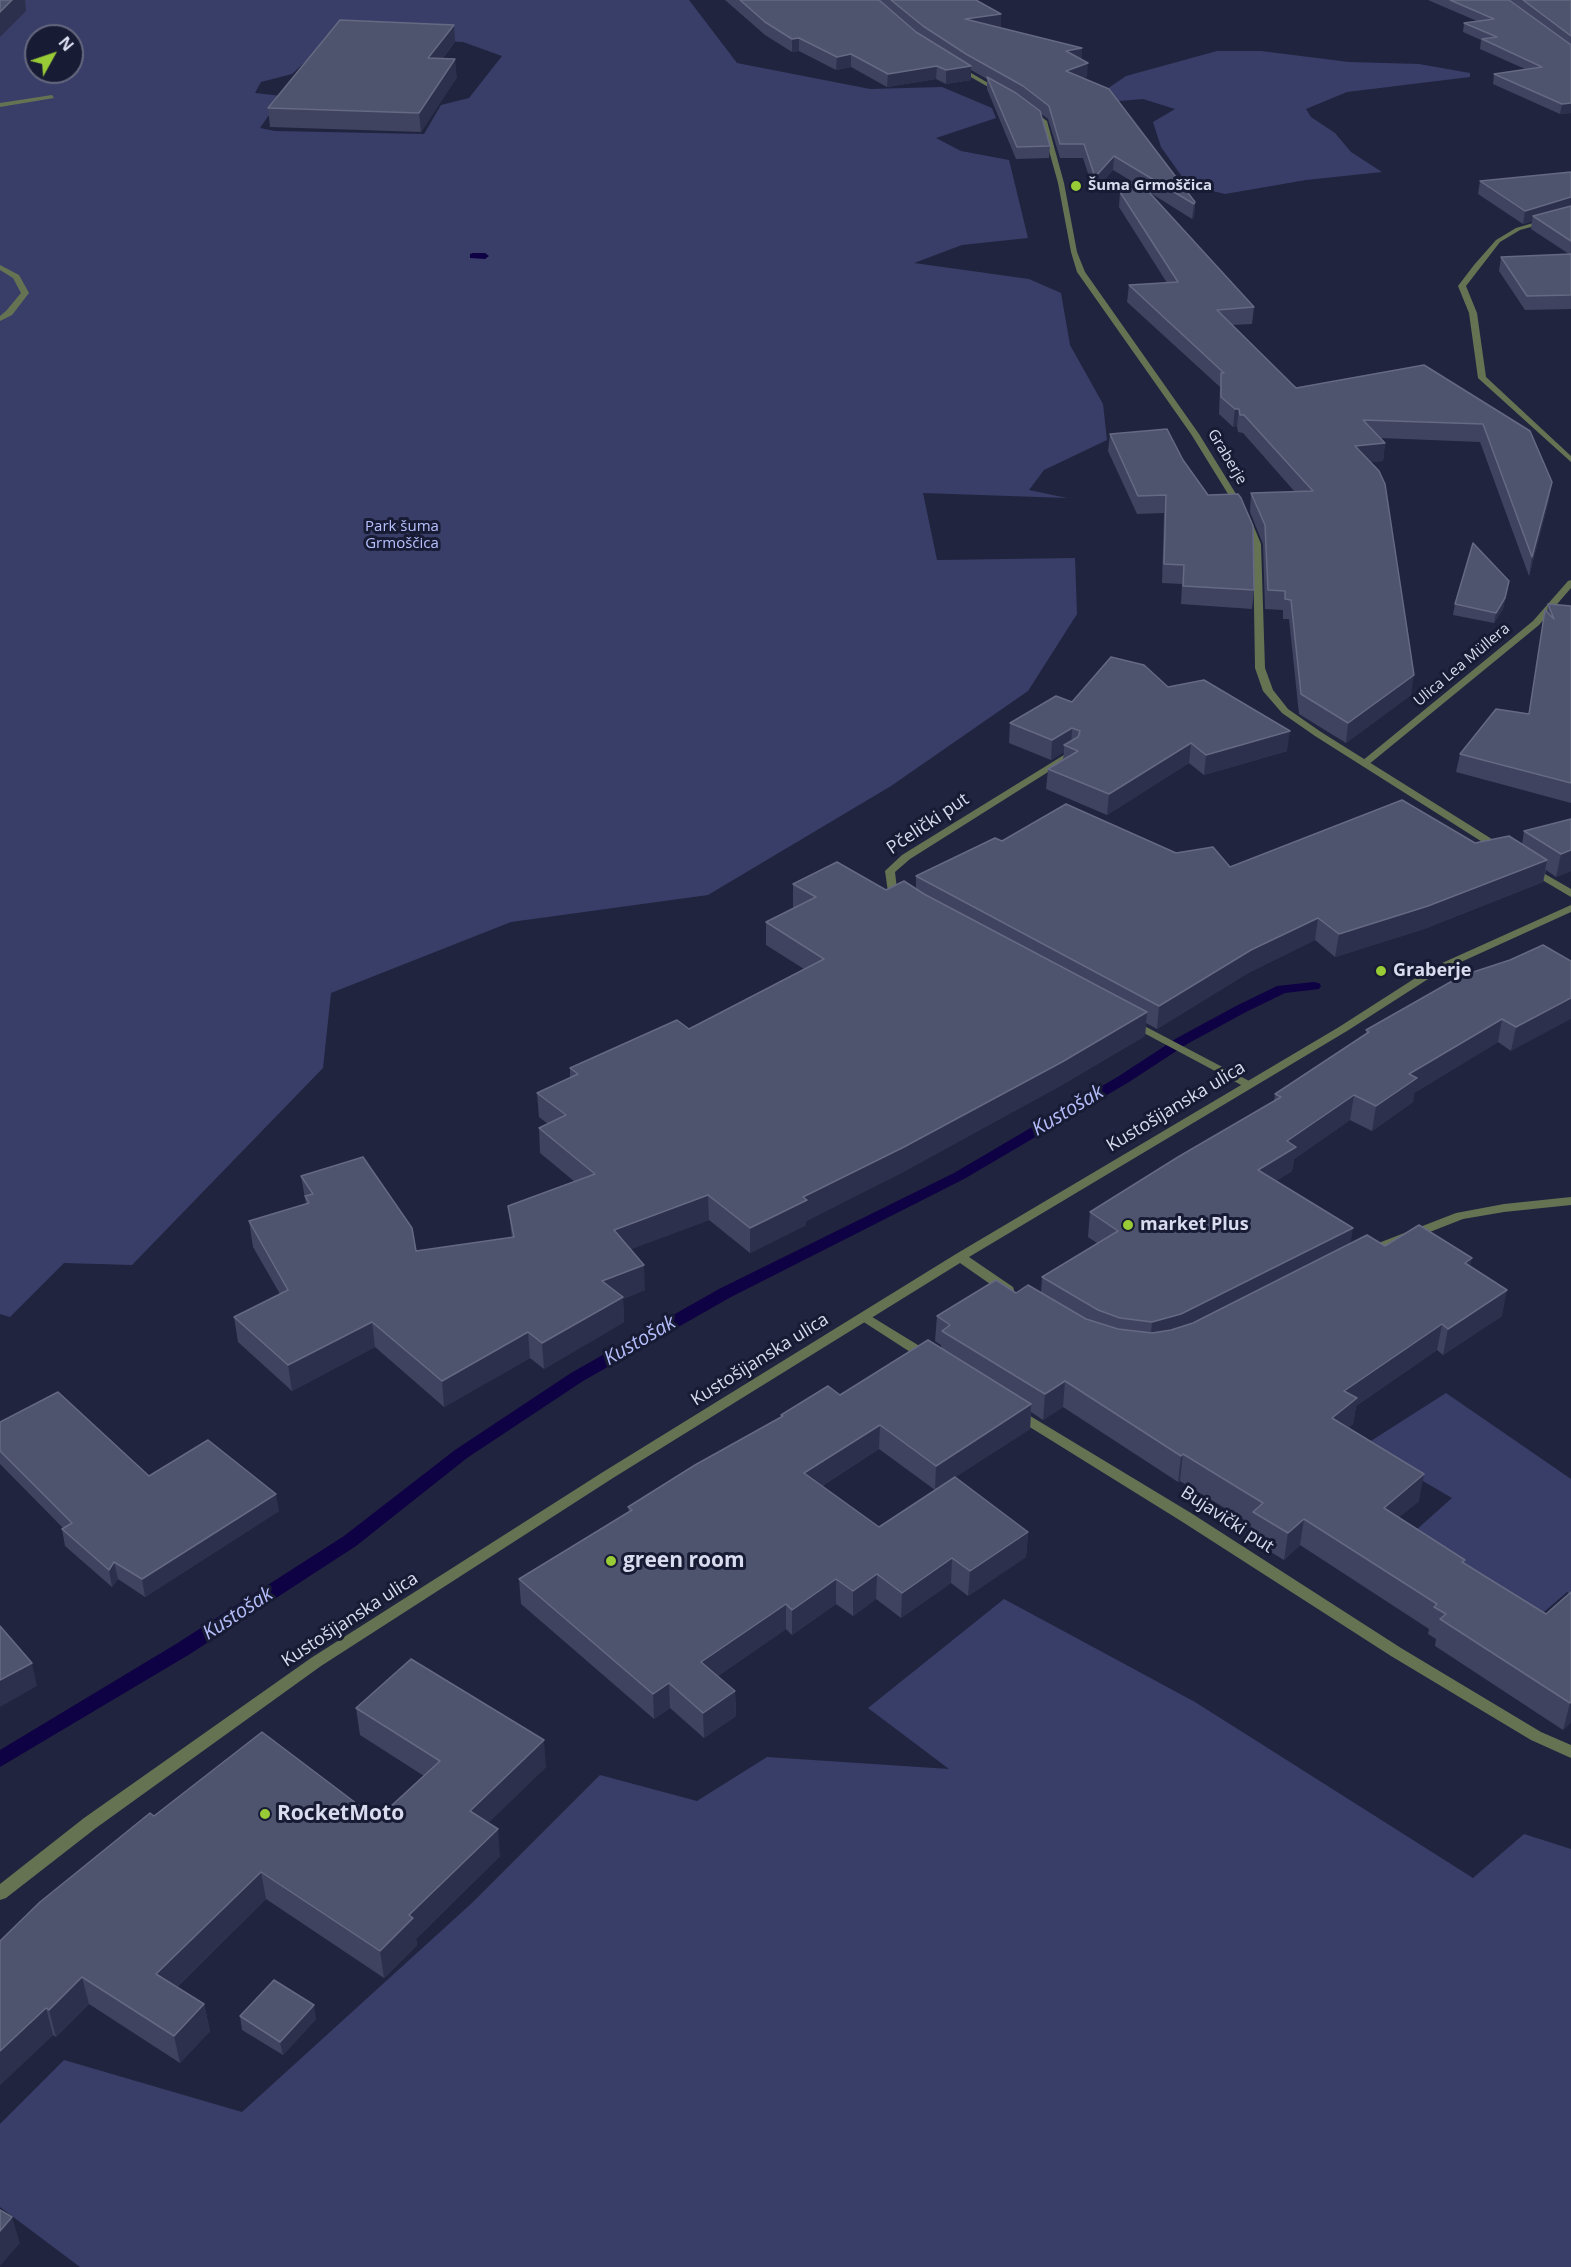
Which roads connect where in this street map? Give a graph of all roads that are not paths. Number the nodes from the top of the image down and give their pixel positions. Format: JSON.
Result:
{"nodes":[{"id":1,"x":953,"y":64,"type":"edge"},
{"id":2,"x":1009,"y":96,"type":"edge"},
{"id":3,"x":52,"y":97,"type":"dead end"},
{"id":4,"x":1019,"y":102,"type":"edge"},
{"id":5,"x":0,"y":105,"type":"edge"},
{"id":6,"x":1571,"y":214,"type":"edge"},
{"id":7,"x":0,"y":267,"type":"edge"},
{"id":8,"x":0,"y":320,"type":"edge"},
{"id":9,"x":1571,"y":460,"type":"edge"},
{"id":10,"x":1571,"y":583,"type":"edge"},
{"id":11,"x":1072,"y":753,"type":"edge"},
{"id":12,"x":1365,"y":763,"type":"junction"},
{"id":13,"x":1571,"y":894,"type":"edge"},
{"id":14,"x":910,"y":901,"type":"edge"},
{"id":15,"x":1571,"y":908,"type":"edge"},
{"id":16,"x":1125,"y":1019,"type":"edge"},
{"id":17,"x":1249,"y":1085,"type":"junction"},
{"id":18,"x":1571,"y":1201,"type":"edge"},
{"id":19,"x":960,"y":1257,"type":"junction"},
{"id":20,"x":1351,"y":1259,"type":"edge"},
{"id":21,"x":1017,"y":1295,"type":"edge"},
{"id":22,"x":864,"y":1316,"type":"junction"},
{"id":23,"x":935,"y":1362,"type":"edge"},
{"id":24,"x":1005,"y":1405,"type":"edge"},
{"id":25,"x":1571,"y":1752,"type":"edge"},
{"id":26,"x":0,"y":1893,"type":"edge"}],
"edges":[{"from":1,"to":2,"type":"street"},
{"from":3,"to":5,"type":"street"},
{"from":4,"to":12,"type":"street","name":"Graberje"},
{"from":6,"to":9,"type":"street"},
{"from":7,"to":8,"type":"street"},
{"from":10,"to":12,"type":"street","name":"Ulica Lea Müllera"},
{"from":11,"to":14,"type":"street","name":"Pčelički put"},
{"from":12,"to":13,"type":"street","name":"Graberje"},
{"from":15,"to":17,"type":"street","name":"Kustošijanska ulica"},
{"from":16,"to":17,"type":"street"},
{"from":17,"to":19,"type":"street","name":"Kustošijanska ulica"},
{"from":18,"to":20,"type":"street"},
{"from":19,"to":21,"type":"street"},
{"from":19,"to":22,"type":"street","name":"Kustošijanska ulica"},
{"from":22,"to":23,"type":"street"},
{"from":22,"to":26,"type":"street","name":"Kustošijanska ulica"},
{"from":24,"to":25,"type":"street","name":"Bujavički put"}]}
